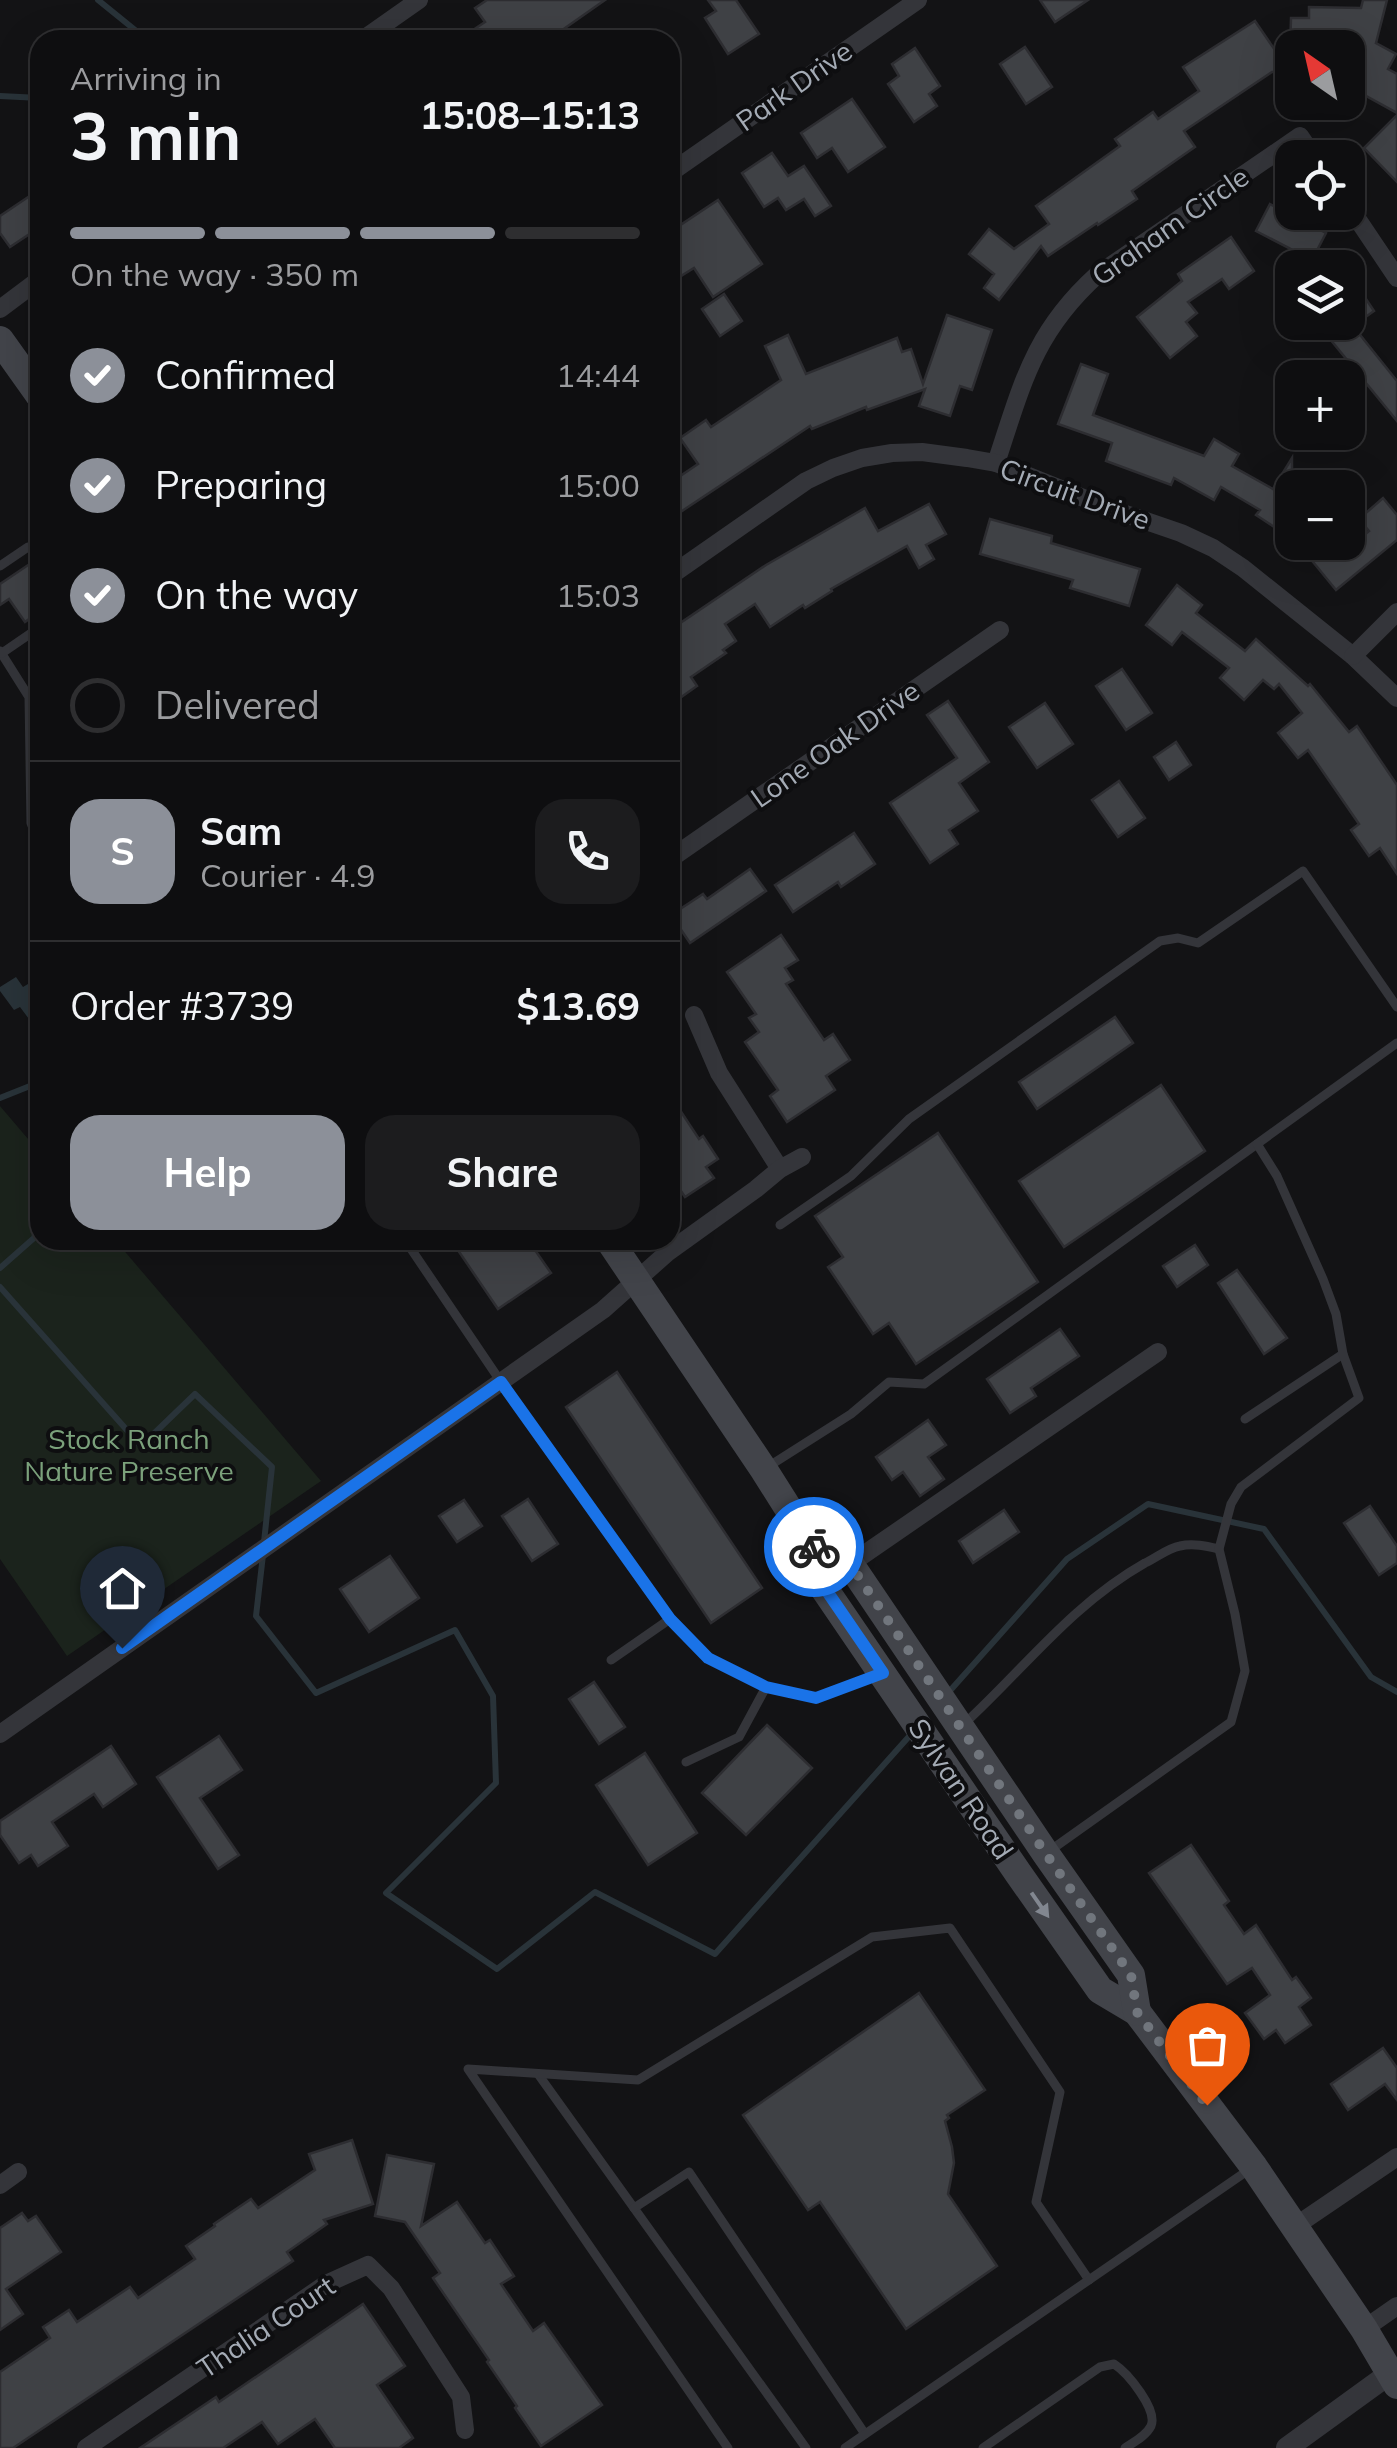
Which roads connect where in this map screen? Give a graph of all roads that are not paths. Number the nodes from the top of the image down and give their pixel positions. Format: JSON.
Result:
{"nodes":[{"id":1,"x":419,"y":0,"type":"edge"},
{"id":2,"x":918,"y":0,"type":"edge"},
{"id":3,"x":376,"y":30,"type":"edge"},
{"id":4,"x":1275,"y":153,"type":"edge"},
{"id":5,"x":680,"y":166,"type":"edge"},
{"id":6,"x":1365,"y":230,"type":"edge"},
{"id":7,"x":1397,"y":278,"type":"edge"},
{"id":8,"x":30,"y":286,"type":"edge"},
{"id":9,"x":0,"y":309,"type":"edge"},
{"id":10,"x":0,"y":340,"type":"edge"},
{"id":11,"x":30,"y":382,"type":"edge"},
{"id":12,"x":996,"y":464,"type":"junction"},
{"id":13,"x":30,"y":547,"type":"edge"},
{"id":14,"x":0,"y":566,"type":"edge"},
{"id":15,"x":680,"y":569,"type":"edge"},
{"id":16,"x":1397,"y":612,"type":"edge"},
{"id":17,"x":1000,"y":630,"type":"dead end"},
{"id":18,"x":30,"y":634,"type":"edge"},
{"id":19,"x":1,"y":652,"type":"edge"},
{"id":20,"x":1353,"y":656,"type":"junction"},
{"id":21,"x":1397,"y":698,"type":"edge"},
{"id":22,"x":30,"y":760,"type":"edge"},
{"id":23,"x":680,"y":852,"type":"edge"},
{"id":24,"x":1397,"y":1007,"type":"edge"},
{"id":25,"x":694,"y":1015,"type":"dead end"},
{"id":26,"x":1397,"y":1043,"type":"edge"},
{"id":27,"x":1256,"y":1144,"type":"junction"},
{"id":28,"x":802,"y":1156,"type":"dead end"},
{"id":29,"x":780,"y":1169,"type":"junction"},
{"id":30,"x":780,"y":1224,"type":"dead end"},
{"id":31,"x":680,"y":1243,"type":"edge"},
{"id":32,"x":412,"y":1250,"type":"edge"},
{"id":33,"x":615,"y":1250,"type":"edge"},
{"id":34,"x":671,"y":1250,"type":"edge"},
{"id":35,"x":636,"y":1282,"type":"junction"},
{"id":36,"x":1158,"y":1352,"type":"dead end"},
{"id":37,"x":1343,"y":1354,"type":"junction"},
{"id":38,"x":501,"y":1382,"type":"junction"},
{"id":39,"x":1245,"y":1419,"type":"dead end"},
{"id":40,"x":764,"y":1470,"type":"junction"},
{"id":41,"x":812,"y":1546,"type":"junction"},
{"id":42,"x":1218,"y":1549,"type":"junction"},
{"id":43,"x":850,"y":1564,"type":"junction"},
{"id":44,"x":670,"y":1619,"type":"junction"},
{"id":45,"x":610,"y":1660,"type":"dead end"},
{"id":46,"x":883,"y":1673,"type":"junction"},
{"id":47,"x":766,"y":1687,"type":"junction"},
{"id":48,"x":957,"y":1720,"type":"junction"},
{"id":49,"x":0,"y":1734,"type":"edge"},
{"id":50,"x":686,"y":1762,"type":"dead end"},
{"id":51,"x":1046,"y":1854,"type":"junction"},
{"id":52,"x":1137,"y":2012,"type":"junction"},
{"id":53,"x":538,"y":2074,"type":"junction"},
{"id":54,"x":1397,"y":2158,"type":"edge"},
{"id":55,"x":1254,"y":2166,"type":"junction"},
{"id":56,"x":18,"y":2172,"type":"dead end"},
{"id":57,"x":0,"y":2184,"type":"edge"},
{"id":58,"x":634,"y":2208,"type":"junction"},
{"id":59,"x":1294,"y":2227,"type":"junction"},
{"id":60,"x":1089,"y":2280,"type":"junction"},
{"id":61,"x":1397,"y":2306,"type":"edge"},
{"id":62,"x":1364,"y":2329,"type":"junction"},
{"id":63,"x":1393,"y":2380,"type":"edge"},
{"id":64,"x":466,"y":2430,"type":"dead end"},
{"id":65,"x":865,"y":2434,"type":"junction"},
{"id":66,"x":109,"y":2442,"type":"edge"},
{"id":67,"x":86,"y":2448,"type":"edge"},
{"id":68,"x":728,"y":2448,"type":"edge"},
{"id":69,"x":806,"y":2448,"type":"edge"},
{"id":70,"x":845,"y":2448,"type":"edge"},
{"id":71,"x":983,"y":2448,"type":"edge"},
{"id":72,"x":1126,"y":2448,"type":"edge"},
{"id":73,"x":1286,"y":2448,"type":"edge"}],
"edges":[{"from":1,"to":3,"type":"street"},
{"from":2,"to":5,"type":"street","name":"Park Drive"},
{"from":4,"to":12,"type":"street","name":"Graham Circle"},
{"from":6,"to":7,"type":"street"},
{"from":8,"to":9,"type":"street"},
{"from":10,"to":11,"type":"main road"},
{"from":12,"to":15,"type":"street","name":"Circuit Drive"},
{"from":12,"to":20,"type":"street","name":"Circuit Drive"},
{"from":13,"to":14,"type":"lane"},
{"from":16,"to":20,"type":"street"},
{"from":17,"to":23,"type":"street","name":"Lone Oak Drive"},
{"from":18,"to":19,"type":"lane"},
{"from":19,"to":22,"type":"lane"},
{"from":20,"to":21,"type":"street","name":"Circuit Drive"},
{"from":24,"to":30,"type":"lane"},
{"from":25,"to":29,"type":"street"},
{"from":26,"to":27,"type":"lane"},
{"from":27,"to":37,"type":"lane"},
{"from":27,"to":40,"type":"lane"},
{"from":28,"to":29,"type":"street"},
{"from":29,"to":31,"type":"street"},
{"from":32,"to":38,"type":"lane"},
{"from":33,"to":35,"type":"main road","name":"Sylvan Road"},
{"from":34,"to":35,"type":"street"},
{"from":35,"to":38,"type":"street"},
{"from":35,"to":40,"type":"main road","name":"Sylvan Road"},
{"from":36,"to":43,"type":"street"},
{"from":37,"to":39,"type":"lane"},
{"from":37,"to":42,"type":"lane"},
{"from":38,"to":44,"type":"lane"},
{"from":38,"to":49,"type":"street"},
{"from":40,"to":41,"type":"main road","name":"Sylvan Road"},
{"from":41,"to":43,"type":"main road"},
{"from":41,"to":46,"type":"main road","name":"Sylvan Road"},
{"from":42,"to":48,"type":"lane"},
{"from":42,"to":51,"type":"lane"},
{"from":43,"to":48,"type":"main road","name":"Sylvan Road"},
{"from":44,"to":45,"type":"lane"},
{"from":44,"to":47,"type":"lane"},
{"from":46,"to":47,"type":"lane"},
{"from":46,"to":52,"type":"main road","name":"Sylvan Road","one_way":true},
{"from":47,"to":50,"type":"lane"},
{"from":48,"to":51,"type":"main road","name":"Sylvan Road"},
{"from":51,"to":52,"type":"main road","name":"Sylvan Road"},
{"from":52,"to":55,"type":"main road","name":"Sylvan Road"},
{"from":53,"to":58,"type":"lane"},
{"from":53,"to":60,"type":"lane"},
{"from":53,"to":68,"type":"lane"},
{"from":54,"to":59,"type":"street"},
{"from":55,"to":59,"type":"main road","name":"Sylvan Road"},
{"from":55,"to":60,"type":"lane"},
{"from":56,"to":57,"type":"street"},
{"from":58,"to":65,"type":"lane"},
{"from":58,"to":69,"type":"lane"},
{"from":59,"to":62,"type":"main road","name":"Sylvan Road"},
{"from":60,"to":65,"type":"lane"},
{"from":61,"to":62,"type":"street"},
{"from":62,"to":63,"type":"main road","name":"Sylvan Road"},
{"from":63,"to":73,"type":"street"},
{"from":64,"to":66,"type":"street","name":"Thalia Court"},
{"from":65,"to":70,"type":"lane"},
{"from":66,"to":67,"type":"street"},
{"from":71,"to":72,"type":"lane"}]}
